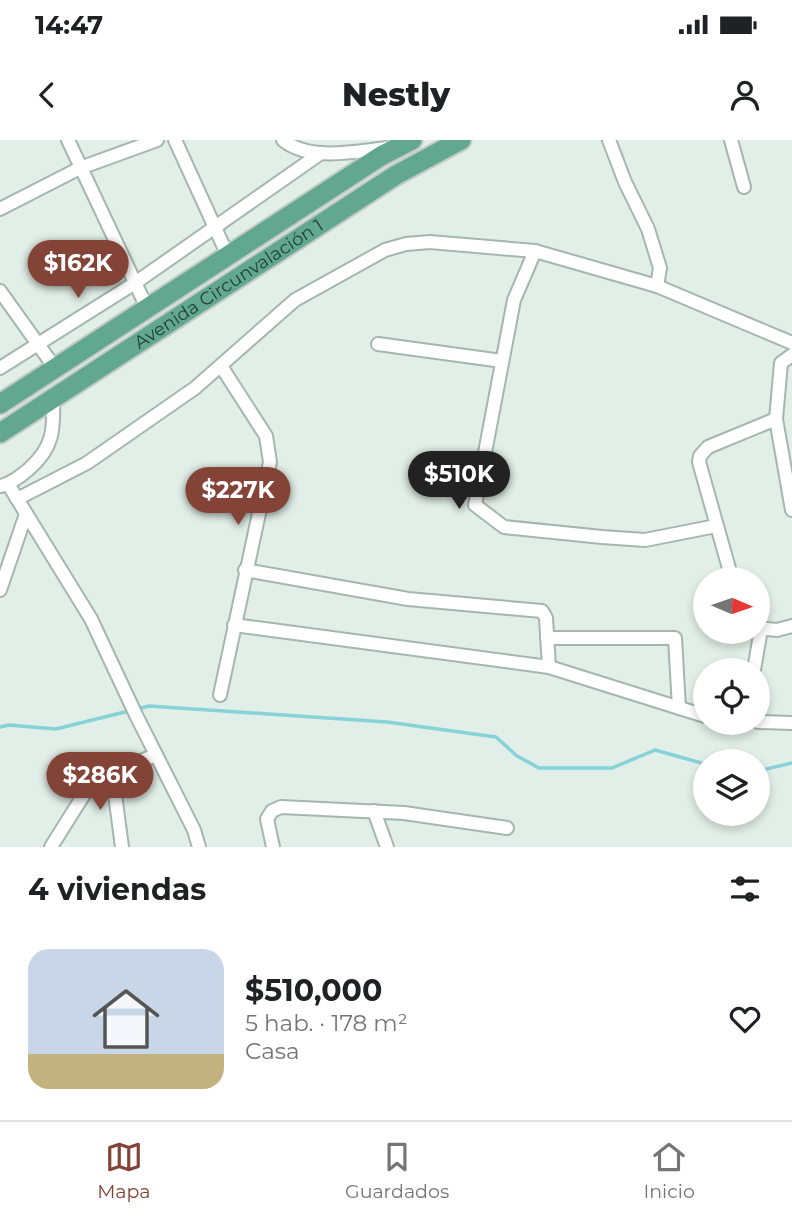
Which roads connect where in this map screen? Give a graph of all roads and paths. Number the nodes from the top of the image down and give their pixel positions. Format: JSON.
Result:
{"nodes":[{"id":1,"x":68,"y":140,"type":"edge"},
{"id":2,"x":157,"y":140,"type":"edge"},
{"id":3,"x":175,"y":140,"type":"edge"},
{"id":4,"x":461,"y":140,"type":"edge"},
{"id":5,"x":609,"y":140,"type":"edge"},
{"id":6,"x":731,"y":140,"type":"edge"},
{"id":7,"x":289,"y":142,"type":"edge"},
{"id":8,"x":406,"y":143,"type":"edge"},
{"id":9,"x":321,"y":153,"type":"junction"},
{"id":10,"x":80,"y":169,"type":"junction"},
{"id":11,"x":744,"y":187,"type":"dead end"},
{"id":12,"x":0,"y":209,"type":"edge"},
{"id":13,"x":216,"y":228,"type":"junction"},
{"id":14,"x":535,"y":251,"type":"junction"},
{"id":15,"x":228,"y":256,"type":"junction"},
{"id":16,"x":135,"y":284,"type":"junction"},
{"id":17,"x":657,"y":286,"type":"junction"},
{"id":18,"x":0,"y":291,"type":"edge"},
{"id":19,"x":147,"y":308,"type":"junction"},
{"id":20,"x":792,"y":343,"type":"edge"},
{"id":21,"x":38,"y":344,"type":"junction"},
{"id":22,"x":378,"y":344,"type":"dead end"},
{"id":23,"x":792,"y":355,"type":"edge"},
{"id":24,"x":502,"y":361,"type":"junction"},
{"id":25,"x":221,"y":366,"type":"junction"},
{"id":26,"x":0,"y":368,"type":"edge"},
{"id":27,"x":55,"y":368,"type":"junction"},
{"id":28,"x":54,"y":398,"type":"junction"},
{"id":29,"x":0,"y":404,"type":"edge"},
{"id":30,"x":776,"y":419,"type":"junction"},
{"id":31,"x":0,"y":433,"type":"edge"},
{"id":32,"x":4,"y":485,"type":"edge"},
{"id":33,"x":17,"y":499,"type":"junction"},
{"id":34,"x":792,"y":510,"type":"edge"},
{"id":35,"x":26,"y":514,"type":"junction"},
{"id":36,"x":716,"y":526,"type":"junction"},
{"id":37,"x":729,"y":567,"type":"edge"},
{"id":38,"x":245,"y":570,"type":"junction"},
{"id":39,"x":0,"y":590,"type":"edge"},
{"id":40,"x":234,"y":625,"type":"junction"},
{"id":41,"x":792,"y":626,"type":"edge"},
{"id":42,"x":770,"y":629,"type":"edge"},
{"id":43,"x":547,"y":638,"type":"junction"},
{"id":44,"x":549,"y":667,"type":"junction"},
{"id":45,"x":220,"y":695,"type":"dead end"},
{"id":46,"x":678,"y":708,"type":"junction"},
{"id":47,"x":693,"y":712,"type":"edge"},
{"id":48,"x":770,"y":722,"type":"edge"},
{"id":49,"x":792,"y":723,"type":"edge"},
{"id":50,"x":156,"y":755,"type":"junction"},
{"id":51,"x":112,"y":772,"type":"junction"},
{"id":52,"x":374,"y":811,"type":"junction"},
{"id":53,"x":507,"y":828,"type":"dead end"},
{"id":54,"x":51,"y":847,"type":"edge"},
{"id":55,"x":121,"y":847,"type":"edge"},
{"id":56,"x":199,"y":847,"type":"edge"},
{"id":57,"x":273,"y":847,"type":"edge"},
{"id":58,"x":387,"y":847,"type":"edge"}],
"edges":[{"from":1,"to":10,"type":"street"},
{"from":2,"to":10,"type":"street"},
{"from":3,"to":13,"type":"street"},
{"from":4,"to":28,"type":"main road","name":"Avenida Circunvalación 1"},
{"from":5,"to":17,"type":"street"},
{"from":6,"to":11,"type":"street"},
{"from":7,"to":9,"type":"street"},
{"from":8,"to":9,"type":"street"},
{"from":8,"to":15,"type":"main road","name":"Avenida Circunvalación 1"},
{"from":9,"to":13,"type":"street"},
{"from":10,"to":12,"type":"street"},
{"from":10,"to":16,"type":"street"},
{"from":13,"to":15,"type":"street"},
{"from":13,"to":16,"type":"street"},
{"from":14,"to":17,"type":"street"},
{"from":14,"to":24,"type":"street"},
{"from":14,"to":25,"type":"street"},
{"from":15,"to":19,"type":"main road","name":"Avenida Circunvalación 1"},
{"from":16,"to":19,"type":"street"},
{"from":16,"to":21,"type":"street"},
{"from":17,"to":20,"type":"street"},
{"from":18,"to":21,"type":"street"},
{"from":19,"to":27,"type":"main road","name":"Avenida Circunvalación 1"},
{"from":21,"to":26,"type":"street"},
{"from":21,"to":27,"type":"street"},
{"from":22,"to":24,"type":"street"},
{"from":23,"to":30,"type":"street"},
{"from":24,"to":36,"type":"street"},
{"from":25,"to":33,"type":"street"},
{"from":25,"to":38,"type":"street"},
{"from":27,"to":29,"type":"main road","name":"Avenida Circunvalación 1"},
{"from":28,"to":31,"type":"main road","name":"Avenida Circunvalación 1"},
{"from":28,"to":32,"type":"street"},
{"from":30,"to":34,"type":"street"},
{"from":30,"to":36,"type":"street"},
{"from":32,"to":33,"type":"street"},
{"from":33,"to":35,"type":"street"},
{"from":35,"to":39,"type":"street"},
{"from":35,"to":50,"type":"street"},
{"from":36,"to":37,"type":"street"},
{"from":38,"to":40,"type":"street"},
{"from":38,"to":43,"type":"street"},
{"from":40,"to":44,"type":"street"},
{"from":40,"to":45,"type":"street"},
{"from":41,"to":42,"type":"street"},
{"from":43,"to":44,"type":"street"},
{"from":43,"to":46,"type":"street"},
{"from":44,"to":46,"type":"street"},
{"from":46,"to":47,"type":"street"},
{"from":48,"to":49,"type":"street"},
{"from":50,"to":51,"type":"street"},
{"from":50,"to":56,"type":"street"},
{"from":51,"to":54,"type":"street"},
{"from":51,"to":55,"type":"street"},
{"from":52,"to":53,"type":"street"},
{"from":52,"to":57,"type":"street"},
{"from":52,"to":58,"type":"street"}]}
